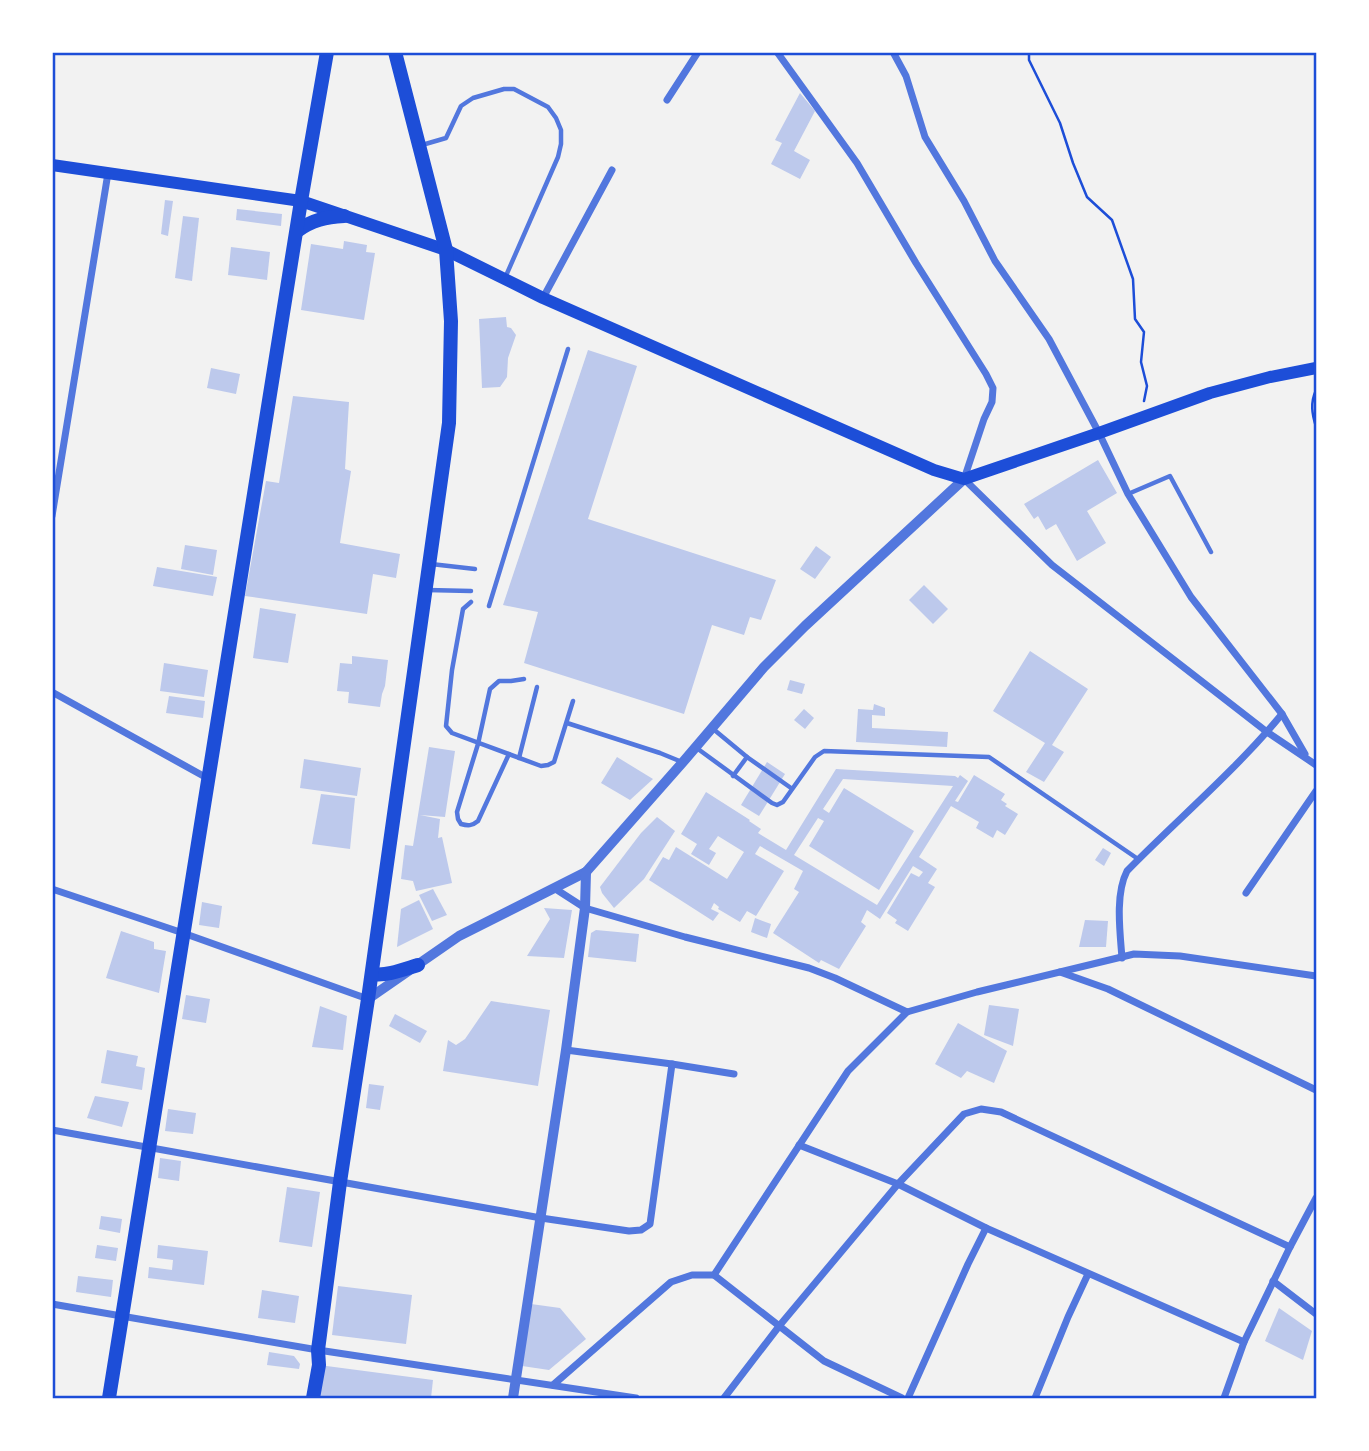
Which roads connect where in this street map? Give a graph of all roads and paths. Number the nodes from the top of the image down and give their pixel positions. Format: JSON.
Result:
{"nodes":[{"id":1,"x":327,"y":52,"type":"edge"},
{"id":2,"x":396,"y":52,"type":"edge"},
{"id":3,"x":698,"y":52,"type":"edge"},
{"id":4,"x":777,"y":52,"type":"edge"},
{"id":5,"x":893,"y":52,"type":"edge"},
{"id":6,"x":1029,"y":52,"type":"edge"},
{"id":7,"x":667,"y":100,"type":"dead end"},
{"id":8,"x":420,"y":146,"type":"junction"},
{"id":9,"x":52,"y":165,"type":"edge"},
{"id":10,"x":612,"y":170,"type":"dead end"},
{"id":11,"x":108,"y":173,"type":"junction"},
{"id":12,"x":301,"y":201,"type":"junction"},
{"id":13,"x":344,"y":216,"type":"junction"},
{"id":14,"x":297,"y":230,"type":"junction"},
{"id":15,"x":446,"y":250,"type":"junction"},
{"id":16,"x":504,"y":279,"type":"junction"},
{"id":17,"x":543,"y":298,"type":"junction"},
{"id":18,"x":568,"y":349,"type":"dead end"},
{"id":19,"x":1317,"y":368,"type":"edge"},
{"id":20,"x":1317,"y":390,"type":"edge"},
{"id":21,"x":1144,"y":401,"type":"dead end"},
{"id":22,"x":1317,"y":427,"type":"edge"},
{"id":23,"x":1099,"y":433,"type":"junction"},
{"id":24,"x":964,"y":479,"type":"junction"},
{"id":25,"x":1128,"y":494,"type":"junction"},
{"id":26,"x":52,"y":516,"type":"edge"},
{"id":27,"x":1211,"y":552,"type":"dead end"},
{"id":28,"x":431,"y":564,"type":"junction"},
{"id":29,"x":475,"y":569,"type":"dead end"},
{"id":30,"x":427,"y":590,"type":"junction"},
{"id":31,"x":471,"y":591,"type":"dead end"},
{"id":32,"x":471,"y":602,"type":"dead end"},
{"id":33,"x":489,"y":606,"type":"dead end"},
{"id":34,"x":524,"y":679,"type":"dead end"},
{"id":35,"x":537,"y":687,"type":"dead end"},
{"id":36,"x":52,"y":692,"type":"edge"},
{"id":37,"x":573,"y":701,"type":"dead end"},
{"id":38,"x":1282,"y":714,"type":"junction"},
{"id":39,"x":567,"y":723,"type":"junction"},
{"id":40,"x":712,"y":728,"type":"junction"},
{"id":41,"x":1267,"y":732,"type":"junction"},
{"id":42,"x":478,"y":744,"type":"junction"},
{"id":43,"x":696,"y":748,"type":"junction"},
{"id":44,"x":509,"y":754,"type":"junction"},
{"id":45,"x":747,"y":757,"type":"junction"},
{"id":46,"x":519,"y":758,"type":"junction"},
{"id":47,"x":1307,"y":758,"type":"junction"},
{"id":48,"x":683,"y":762,"type":"junction"},
{"id":49,"x":1317,"y":765,"type":"edge"},
{"id":50,"x":733,"y":776,"type":"junction"},
{"id":51,"x":208,"y":779,"type":"junction"},
{"id":52,"x":791,"y":788,"type":"junction"},
{"id":53,"x":1317,"y":791,"type":"edge"},
{"id":54,"x":1139,"y":859,"type":"junction"},
{"id":55,"x":586,"y":872,"type":"junction"},
{"id":56,"x":553,"y":888,"type":"junction"},
{"id":57,"x":52,"y":889,"type":"edge"},
{"id":58,"x":1245,"y":893,"type":"dead end"},
{"id":59,"x":584,"y":908,"type":"junction"},
{"id":60,"x":183,"y":933,"type":"junction"},
{"id":61,"x":1122,"y":958,"type":"junction"},
{"id":62,"x":418,"y":965,"type":"junction"},
{"id":63,"x":1058,"y":972,"type":"junction"},
{"id":64,"x":372,"y":974,"type":"junction"},
{"id":65,"x":1317,"y":976,"type":"edge"},
{"id":66,"x":368,"y":999,"type":"junction"},
{"id":67,"x":907,"y":1012,"type":"junction"},
{"id":68,"x":566,"y":1051,"type":"junction"},
{"id":69,"x":672,"y":1064,"type":"junction"},
{"id":70,"x":734,"y":1074,"type":"dead end"},
{"id":71,"x":1317,"y":1090,"type":"edge"},
{"id":72,"x":52,"y":1130,"type":"edge"},
{"id":73,"x":799,"y":1145,"type":"junction"},
{"id":74,"x":149,"y":1147,"type":"junction"},
{"id":75,"x":340,"y":1182,"type":"junction"},
{"id":76,"x":898,"y":1184,"type":"junction"},
{"id":77,"x":1317,"y":1198,"type":"edge"},
{"id":78,"x":541,"y":1217,"type":"junction"},
{"id":79,"x":986,"y":1228,"type":"junction"},
{"id":80,"x":1290,"y":1247,"type":"junction"},
{"id":81,"x":1088,"y":1274,"type":"junction"},
{"id":82,"x":714,"y":1275,"type":"junction"},
{"id":83,"x":1273,"y":1281,"type":"junction"},
{"id":84,"x":52,"y":1304,"type":"edge"},
{"id":85,"x":1317,"y":1314,"type":"edge"},
{"id":86,"x":122,"y":1316,"type":"junction"},
{"id":87,"x":780,"y":1325,"type":"junction"},
{"id":88,"x":1244,"y":1342,"type":"junction"},
{"id":89,"x":318,"y":1350,"type":"junction"},
{"id":90,"x":516,"y":1380,"type":"junction"},
{"id":91,"x":553,"y":1385,"type":"junction"},
{"id":92,"x":109,"y":1398,"type":"edge"},
{"id":93,"x":313,"y":1398,"type":"edge"},
{"id":94,"x":513,"y":1398,"type":"edge"},
{"id":95,"x":636,"y":1398,"type":"edge"},
{"id":96,"x":724,"y":1398,"type":"edge"},
{"id":97,"x":902,"y":1398,"type":"edge"},
{"id":98,"x":908,"y":1398,"type":"edge"},
{"id":99,"x":1035,"y":1398,"type":"edge"},
{"id":100,"x":1224,"y":1398,"type":"edge"}],
"edges":[{"from":1,"to":12,"type":"main road"},
{"from":2,"to":8,"type":"main road"},
{"from":3,"to":7,"type":"street"},
{"from":4,"to":24,"type":"street"},
{"from":5,"to":23,"type":"street"},
{"from":6,"to":21,"type":"path"},
{"from":8,"to":15,"type":"main road"},
{"from":8,"to":16,"type":"lane"},
{"from":9,"to":11,"type":"main road"},
{"from":10,"to":17,"type":"street"},
{"from":11,"to":12,"type":"main road"},
{"from":11,"to":26,"type":"street"},
{"from":12,"to":13,"type":"main road"},
{"from":12,"to":14,"type":"main road"},
{"from":13,"to":14,"type":"main road"},
{"from":13,"to":15,"type":"main road"},
{"from":14,"to":51,"type":"main road"},
{"from":15,"to":16,"type":"main road"},
{"from":15,"to":28,"type":"main road"},
{"from":16,"to":17,"type":"main road"},
{"from":17,"to":24,"type":"main road"},
{"from":18,"to":33,"type":"lane"},
{"from":19,"to":23,"type":"main road"},
{"from":20,"to":22,"type":"path"},
{"from":23,"to":24,"type":"main road"},
{"from":23,"to":25,"type":"street"},
{"from":24,"to":40,"type":"street"},
{"from":24,"to":41,"type":"street"},
{"from":25,"to":27,"type":"lane"},
{"from":25,"to":38,"type":"street"},
{"from":28,"to":29,"type":"lane"},
{"from":28,"to":30,"type":"main road"},
{"from":30,"to":31,"type":"lane"},
{"from":30,"to":64,"type":"main road"},
{"from":32,"to":42,"type":"lane"},
{"from":34,"to":42,"type":"lane"},
{"from":35,"to":46,"type":"lane"},
{"from":36,"to":51,"type":"street"},
{"from":37,"to":39,"type":"lane"},
{"from":38,"to":41,"type":"street"},
{"from":38,"to":47,"type":"street"},
{"from":39,"to":46,"type":"lane"},
{"from":39,"to":48,"type":"lane"},
{"from":40,"to":43,"type":"street"},
{"from":40,"to":45,"type":"lane"},
{"from":41,"to":47,"type":"street"},
{"from":41,"to":54,"type":"street"},
{"from":42,"to":44,"type":"lane"},
{"from":42,"to":44,"type":"lane"},
{"from":43,"to":48,"type":"street"},
{"from":43,"to":50,"type":"lane"},
{"from":44,"to":46,"type":"lane"},
{"from":45,"to":50,"type":"lane"},
{"from":45,"to":52,"type":"lane"},
{"from":47,"to":49,"type":"street"},
{"from":48,"to":55,"type":"street"},
{"from":50,"to":52,"type":"lane"},
{"from":51,"to":60,"type":"main road"},
{"from":52,"to":54,"type":"lane"},
{"from":53,"to":58,"type":"street"},
{"from":54,"to":61,"type":"street"},
{"from":55,"to":56,"type":"street"},
{"from":55,"to":59,"type":"street"},
{"from":56,"to":59,"type":"street"},
{"from":56,"to":62,"type":"street"},
{"from":57,"to":60,"type":"street"},
{"from":59,"to":67,"type":"street"},
{"from":59,"to":68,"type":"street"},
{"from":60,"to":66,"type":"street"},
{"from":60,"to":74,"type":"main road"},
{"from":61,"to":63,"type":"street"},
{"from":61,"to":65,"type":"street"},
{"from":62,"to":64,"type":"main road"},
{"from":62,"to":66,"type":"street"},
{"from":63,"to":67,"type":"street"},
{"from":63,"to":71,"type":"street"},
{"from":64,"to":66,"type":"main road"},
{"from":66,"to":75,"type":"main road"},
{"from":67,"to":73,"type":"street"},
{"from":68,"to":69,"type":"street"},
{"from":68,"to":78,"type":"street"},
{"from":69,"to":70,"type":"street"},
{"from":69,"to":78,"type":"street"},
{"from":72,"to":74,"type":"street"},
{"from":73,"to":76,"type":"street"},
{"from":73,"to":82,"type":"street"},
{"from":74,"to":75,"type":"street"},
{"from":74,"to":86,"type":"main road"},
{"from":75,"to":78,"type":"street"},
{"from":75,"to":89,"type":"main road"},
{"from":76,"to":79,"type":"street"},
{"from":76,"to":80,"type":"street"},
{"from":76,"to":87,"type":"street"},
{"from":77,"to":80,"type":"street"},
{"from":78,"to":90,"type":"street"},
{"from":79,"to":81,"type":"street"},
{"from":79,"to":98,"type":"street"},
{"from":80,"to":83,"type":"street"},
{"from":81,"to":88,"type":"street"},
{"from":81,"to":99,"type":"street"},
{"from":82,"to":87,"type":"street"},
{"from":82,"to":91,"type":"street"},
{"from":83,"to":85,"type":"street"},
{"from":83,"to":88,"type":"street"},
{"from":84,"to":86,"type":"street"},
{"from":86,"to":89,"type":"street"},
{"from":86,"to":92,"type":"main road"},
{"from":87,"to":96,"type":"street"},
{"from":87,"to":97,"type":"street"},
{"from":88,"to":100,"type":"street"},
{"from":89,"to":90,"type":"street"},
{"from":89,"to":93,"type":"main road"},
{"from":90,"to":91,"type":"street"},
{"from":90,"to":94,"type":"street"},
{"from":91,"to":95,"type":"street"}]}
